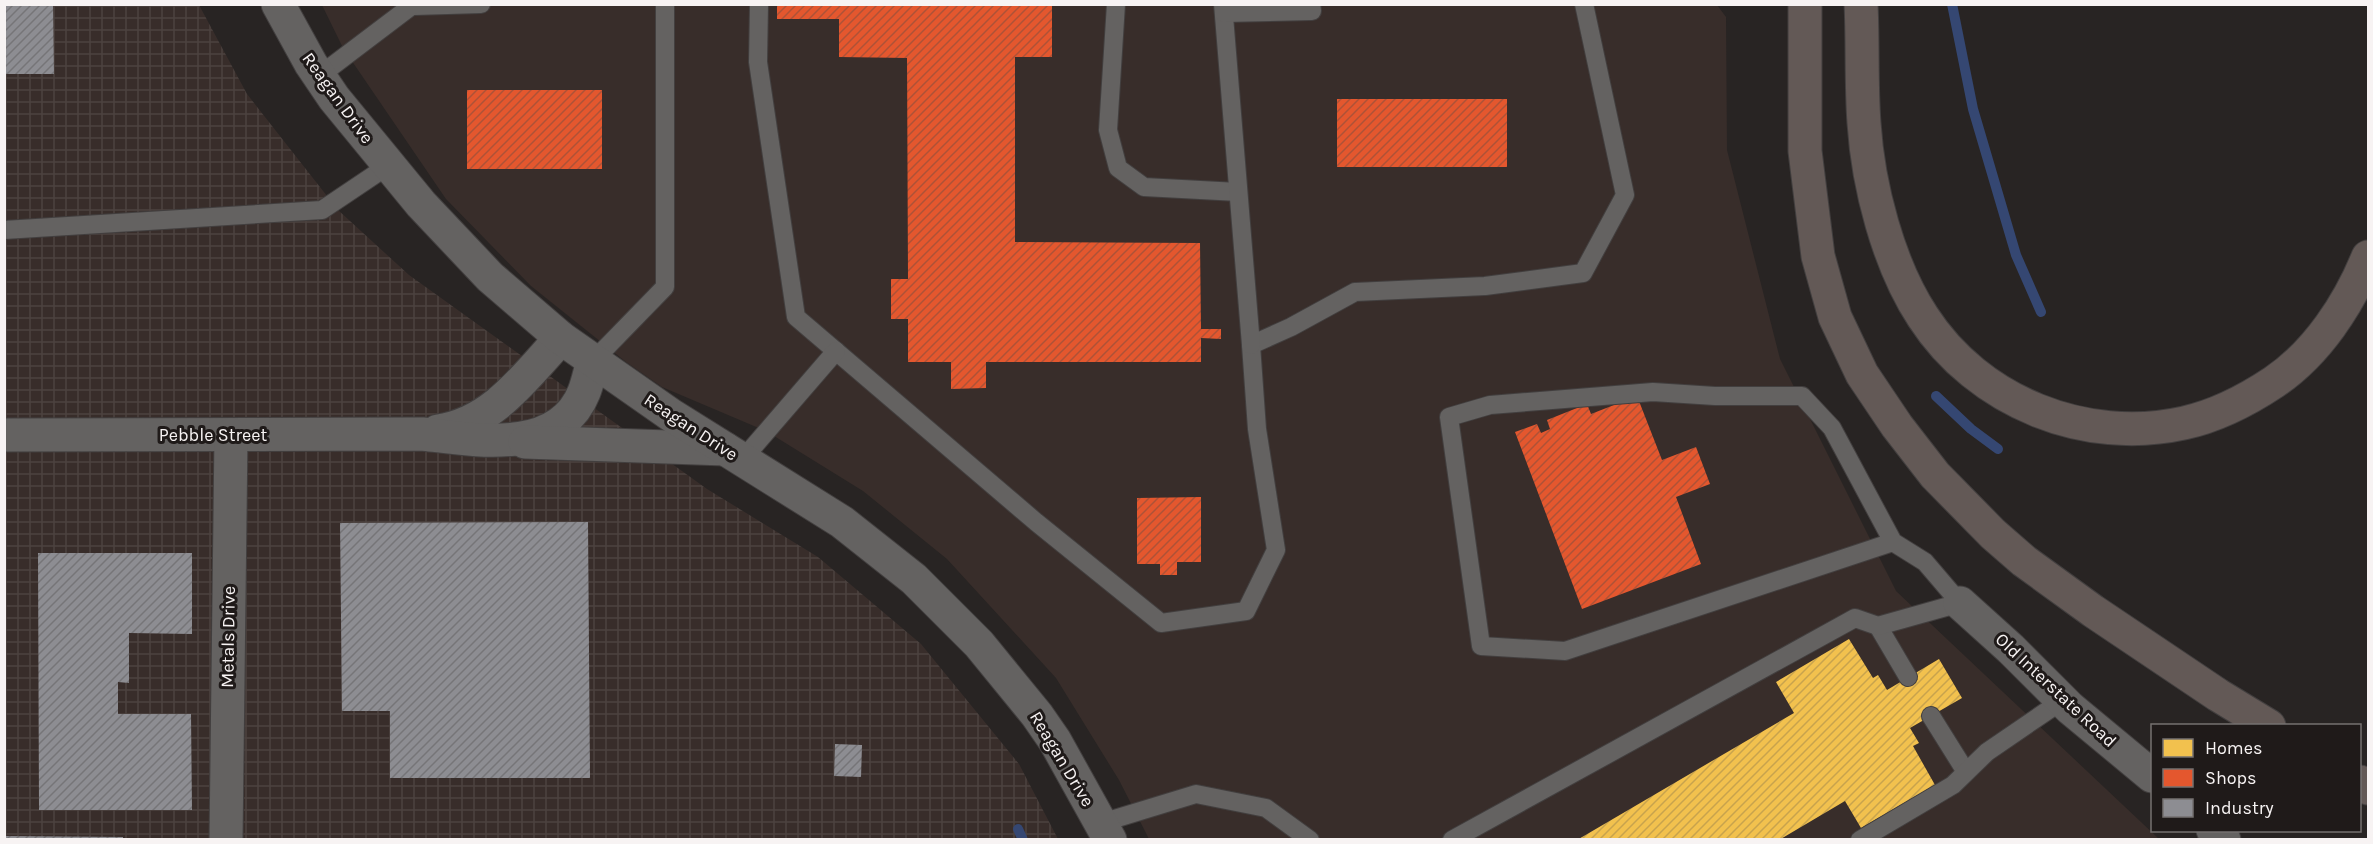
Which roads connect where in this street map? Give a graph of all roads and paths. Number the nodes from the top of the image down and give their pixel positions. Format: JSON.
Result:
{"nodes":[{"id":1,"x":278,"y":4,"type":"edge"},
{"id":2,"x":481,"y":4,"type":"edge"},
{"id":3,"x":665,"y":4,"type":"edge"},
{"id":4,"x":759,"y":4,"type":"edge"},
{"id":5,"x":1116,"y":4,"type":"edge"},
{"id":6,"x":1311,"y":4,"type":"edge"},
{"id":7,"x":1584,"y":4,"type":"edge"},
{"id":8,"x":1805,"y":4,"type":"edge"},
{"id":9,"x":1861,"y":4,"type":"edge"},
{"id":10,"x":414,"y":5,"type":"edge"},
{"id":11,"x":1223,"y":9,"type":"edge"},
{"id":12,"x":319,"y":76,"type":"junction"},
{"id":13,"x":389,"y":165,"type":"junction"},
{"id":14,"x":1238,"y":192,"type":"junction"},
{"id":15,"x":4,"y":230,"type":"edge"},
{"id":16,"x":2368,"y":256,"type":"edge"},
{"id":17,"x":561,"y":338,"type":"junction"},
{"id":18,"x":1251,"y":345,"type":"junction"},
{"id":19,"x":836,"y":351,"type":"junction"},
{"id":20,"x":593,"y":361,"type":"junction"},
{"id":21,"x":422,"y":434,"type":"junction"},
{"id":22,"x":4,"y":435,"type":"edge"},
{"id":23,"x":231,"y":435,"type":"junction"},
{"id":24,"x":484,"y":441,"type":"junction"},
{"id":25,"x":733,"y":454,"type":"junction"},
{"id":26,"x":1893,"y":542,"type":"junction"},
{"id":27,"x":1960,"y":603,"type":"junction"},
{"id":28,"x":1878,"y":626,"type":"junction"},
{"id":29,"x":1908,"y":677,"type":"dead end"},
{"id":30,"x":2063,"y":700,"type":"junction"},
{"id":31,"x":1931,"y":716,"type":"dead end"},
{"id":32,"x":2266,"y":724,"type":"edge"},
{"id":33,"x":1966,"y":772,"type":"junction"},
{"id":34,"x":2151,"y":775,"type":"edge"},
{"id":35,"x":1105,"y":831,"type":"edge"},
{"id":36,"x":226,"y":840,"type":"edge"},
{"id":37,"x":1310,"y":840,"type":"edge"},
{"id":38,"x":1452,"y":840,"type":"edge"},
{"id":39,"x":1860,"y":840,"type":"edge"}],
"edges":[{"from":1,"to":12,"type":"street","name":"Reagan Drive"},
{"from":2,"to":10,"type":"lane"},
{"from":3,"to":20,"type":"lane"},
{"from":4,"to":19,"type":"lane"},
{"from":5,"to":14,"type":"lane"},
{"from":6,"to":11,"type":"lane"},
{"from":7,"to":18,"type":"lane"},
{"from":8,"to":32,"type":"highway"},
{"from":9,"to":16,"type":"highway"},
{"from":10,"to":12,"type":"lane"},
{"from":11,"to":14,"type":"lane"},
{"from":12,"to":13,"type":"street","name":"Reagan Drive"},
{"from":13,"to":15,"type":"lane"},
{"from":13,"to":17,"type":"street","name":"Reagan Drive"},
{"from":14,"to":18,"type":"lane"},
{"from":17,"to":20,"type":"street","name":"Reagan Drive"},
{"from":17,"to":21,"type":"street","name":"Pebble Street"},
{"from":18,"to":19,"type":"lane"},
{"from":19,"to":25,"type":"lane"},
{"from":20,"to":24,"type":"street","name":"Pebble Street"},
{"from":20,"to":25,"type":"street","name":"Reagan Drive"},
{"from":21,"to":23,"type":"street","name":"Pebble Street"},
{"from":21,"to":24,"type":"street","name":"Pebble Street"},
{"from":22,"to":23,"type":"street","name":"Pebble Street"},
{"from":23,"to":36,"type":"street","name":"Metals Drive"},
{"from":24,"to":25,"type":"street","name":"Pebble Street"},
{"from":25,"to":35,"type":"street","name":"Reagan Drive"},
{"from":26,"to":26,"type":"lane"},
{"from":26,"to":27,"type":"lane"},
{"from":27,"to":28,"type":"lane"},
{"from":27,"to":30,"type":"street","name":"Old Interstate Road"},
{"from":28,"to":29,"type":"lane"},
{"from":28,"to":38,"type":"lane"},
{"from":30,"to":33,"type":"lane"},
{"from":30,"to":34,"type":"street","name":"Old Interstate Road"},
{"from":31,"to":33,"type":"lane"},
{"from":33,"to":39,"type":"lane"},
{"from":35,"to":37,"type":"lane"}]}
